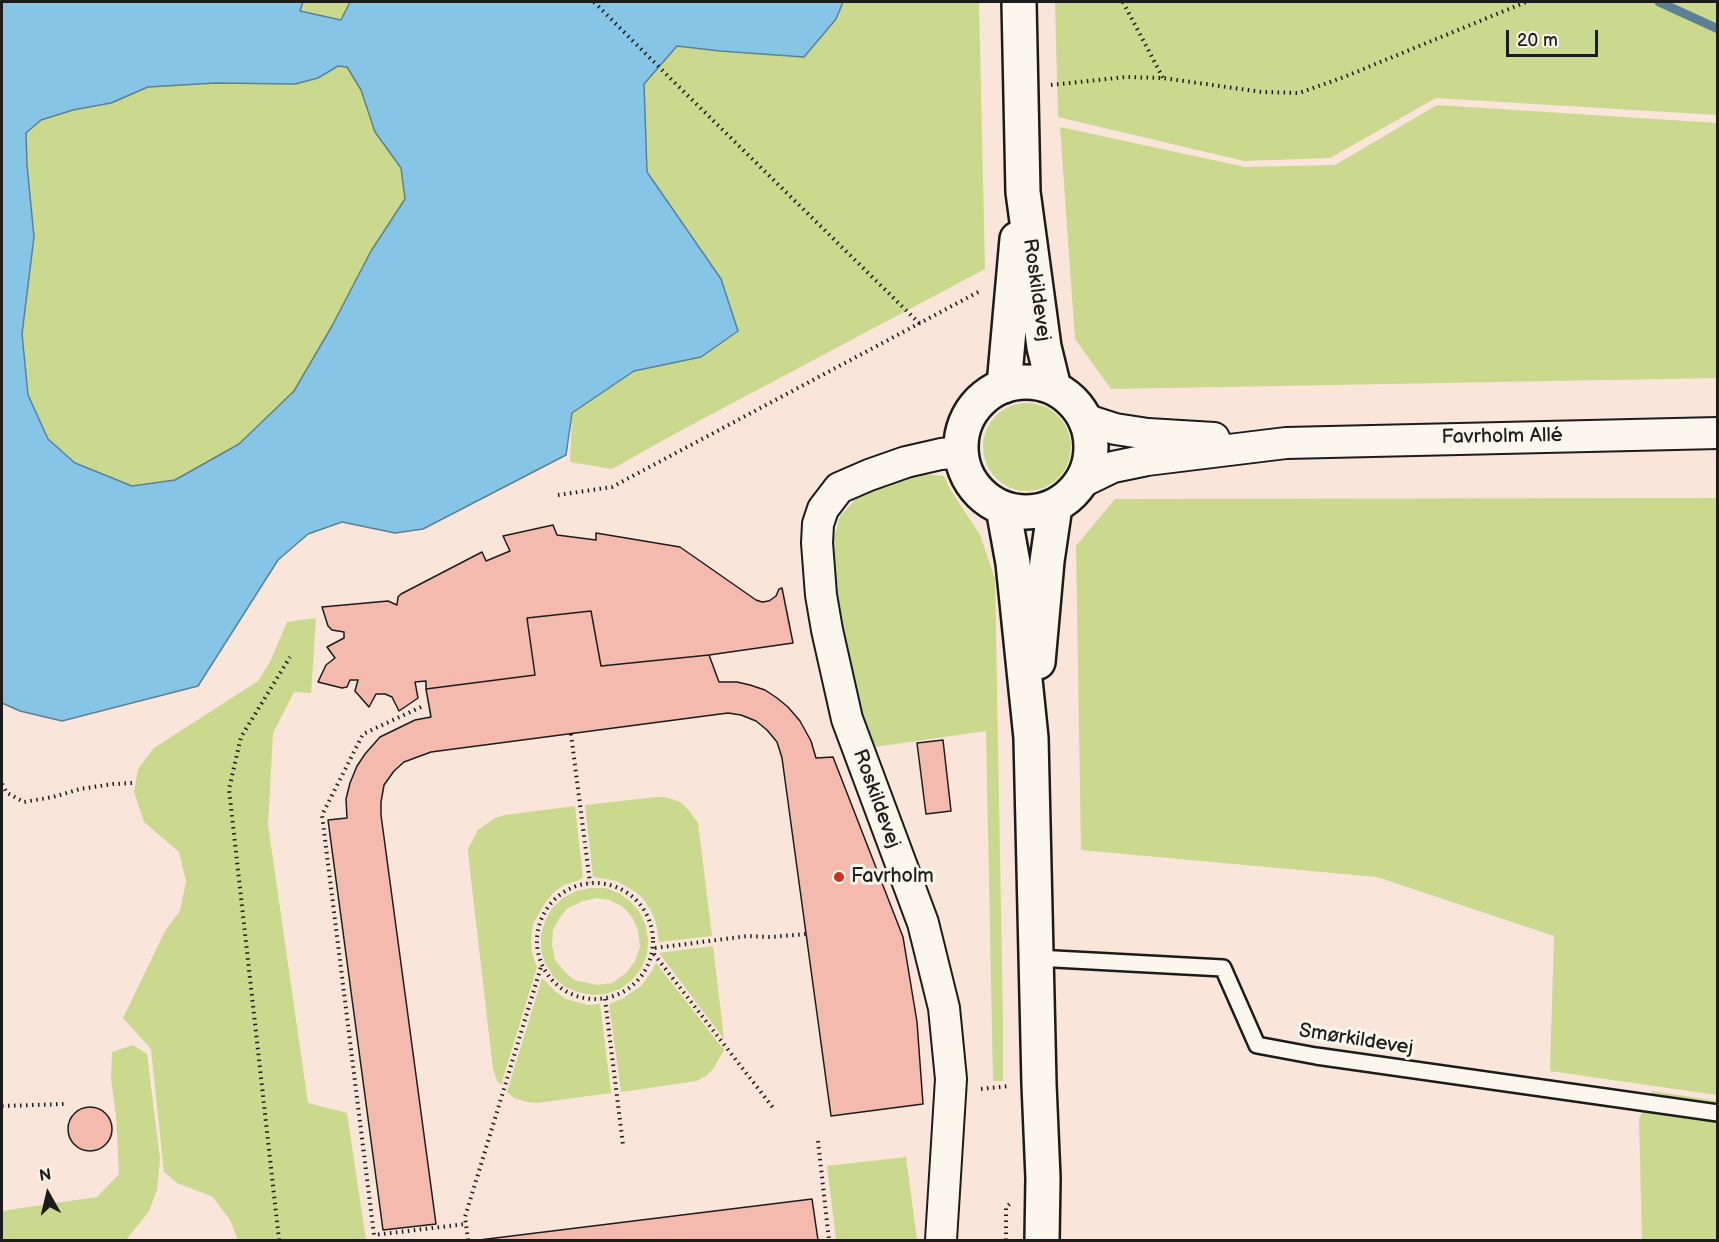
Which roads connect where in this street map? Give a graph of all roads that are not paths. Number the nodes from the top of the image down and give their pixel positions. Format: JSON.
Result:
{"nodes":[{"id":1,"x":1020,"y":2,"type":"edge"},
{"id":2,"x":1023,"y":192,"type":"junction"},
{"id":3,"x":1004,"y":386,"type":"junction"},
{"id":4,"x":1054,"y":388,"type":"junction"},
{"id":5,"x":1084,"y":419,"type":"junction"},
{"id":6,"x":1718,"y":433,"type":"edge"},
{"id":7,"x":1286,"y":443,"type":"junction"},
{"id":8,"x":961,"y":452,"type":"junction"},
{"id":9,"x":1082,"y":482,"type":"junction"},
{"id":10,"x":1055,"y":506,"type":"junction"},
{"id":11,"x":1004,"y":508,"type":"junction"},
{"id":12,"x":1031,"y":738,"type":"junction"},
{"id":13,"x":1036,"y":958,"type":"junction"},
{"id":14,"x":1718,"y":1113,"type":"edge"},
{"id":15,"x":1043,"y":1178,"type":"junction"},
{"id":16,"x":941,"y":1240,"type":"edge"},
{"id":17,"x":1042,"y":1240,"type":"edge"},
{"id":18,"x":1050,"y":1240,"type":"edge"}],
"edges":[{"from":1,"to":2,"type":"street","name":"Roskildevej"},
{"from":2,"to":3,"type":"street","name":"Roskildevej"},
{"from":2,"to":4,"type":"street","name":"Roskildevej"},
{"from":3,"to":4,"type":"street"},
{"from":3,"to":8,"type":"street"},
{"from":4,"to":5,"type":"street"},
{"from":5,"to":7,"type":"street","name":"Favrholm Allé"},
{"from":5,"to":9,"type":"street"},
{"from":6,"to":7,"type":"street","name":"Favrholm Allé"},
{"from":7,"to":9,"type":"street","name":"Favrholm Allé"},
{"from":8,"to":11,"type":"street"},
{"from":8,"to":16,"type":"street","name":"Roskildevej"},
{"from":9,"to":10,"type":"street"},
{"from":10,"to":11,"type":"street"},
{"from":10,"to":12,"type":"street"},
{"from":11,"to":12,"type":"street"},
{"from":12,"to":13,"type":"street"},
{"from":13,"to":14,"type":"lane","name":"Smørkildevej"},
{"from":13,"to":15,"type":"street"},
{"from":15,"to":17,"type":"street"},
{"from":15,"to":18,"type":"street"}]}
